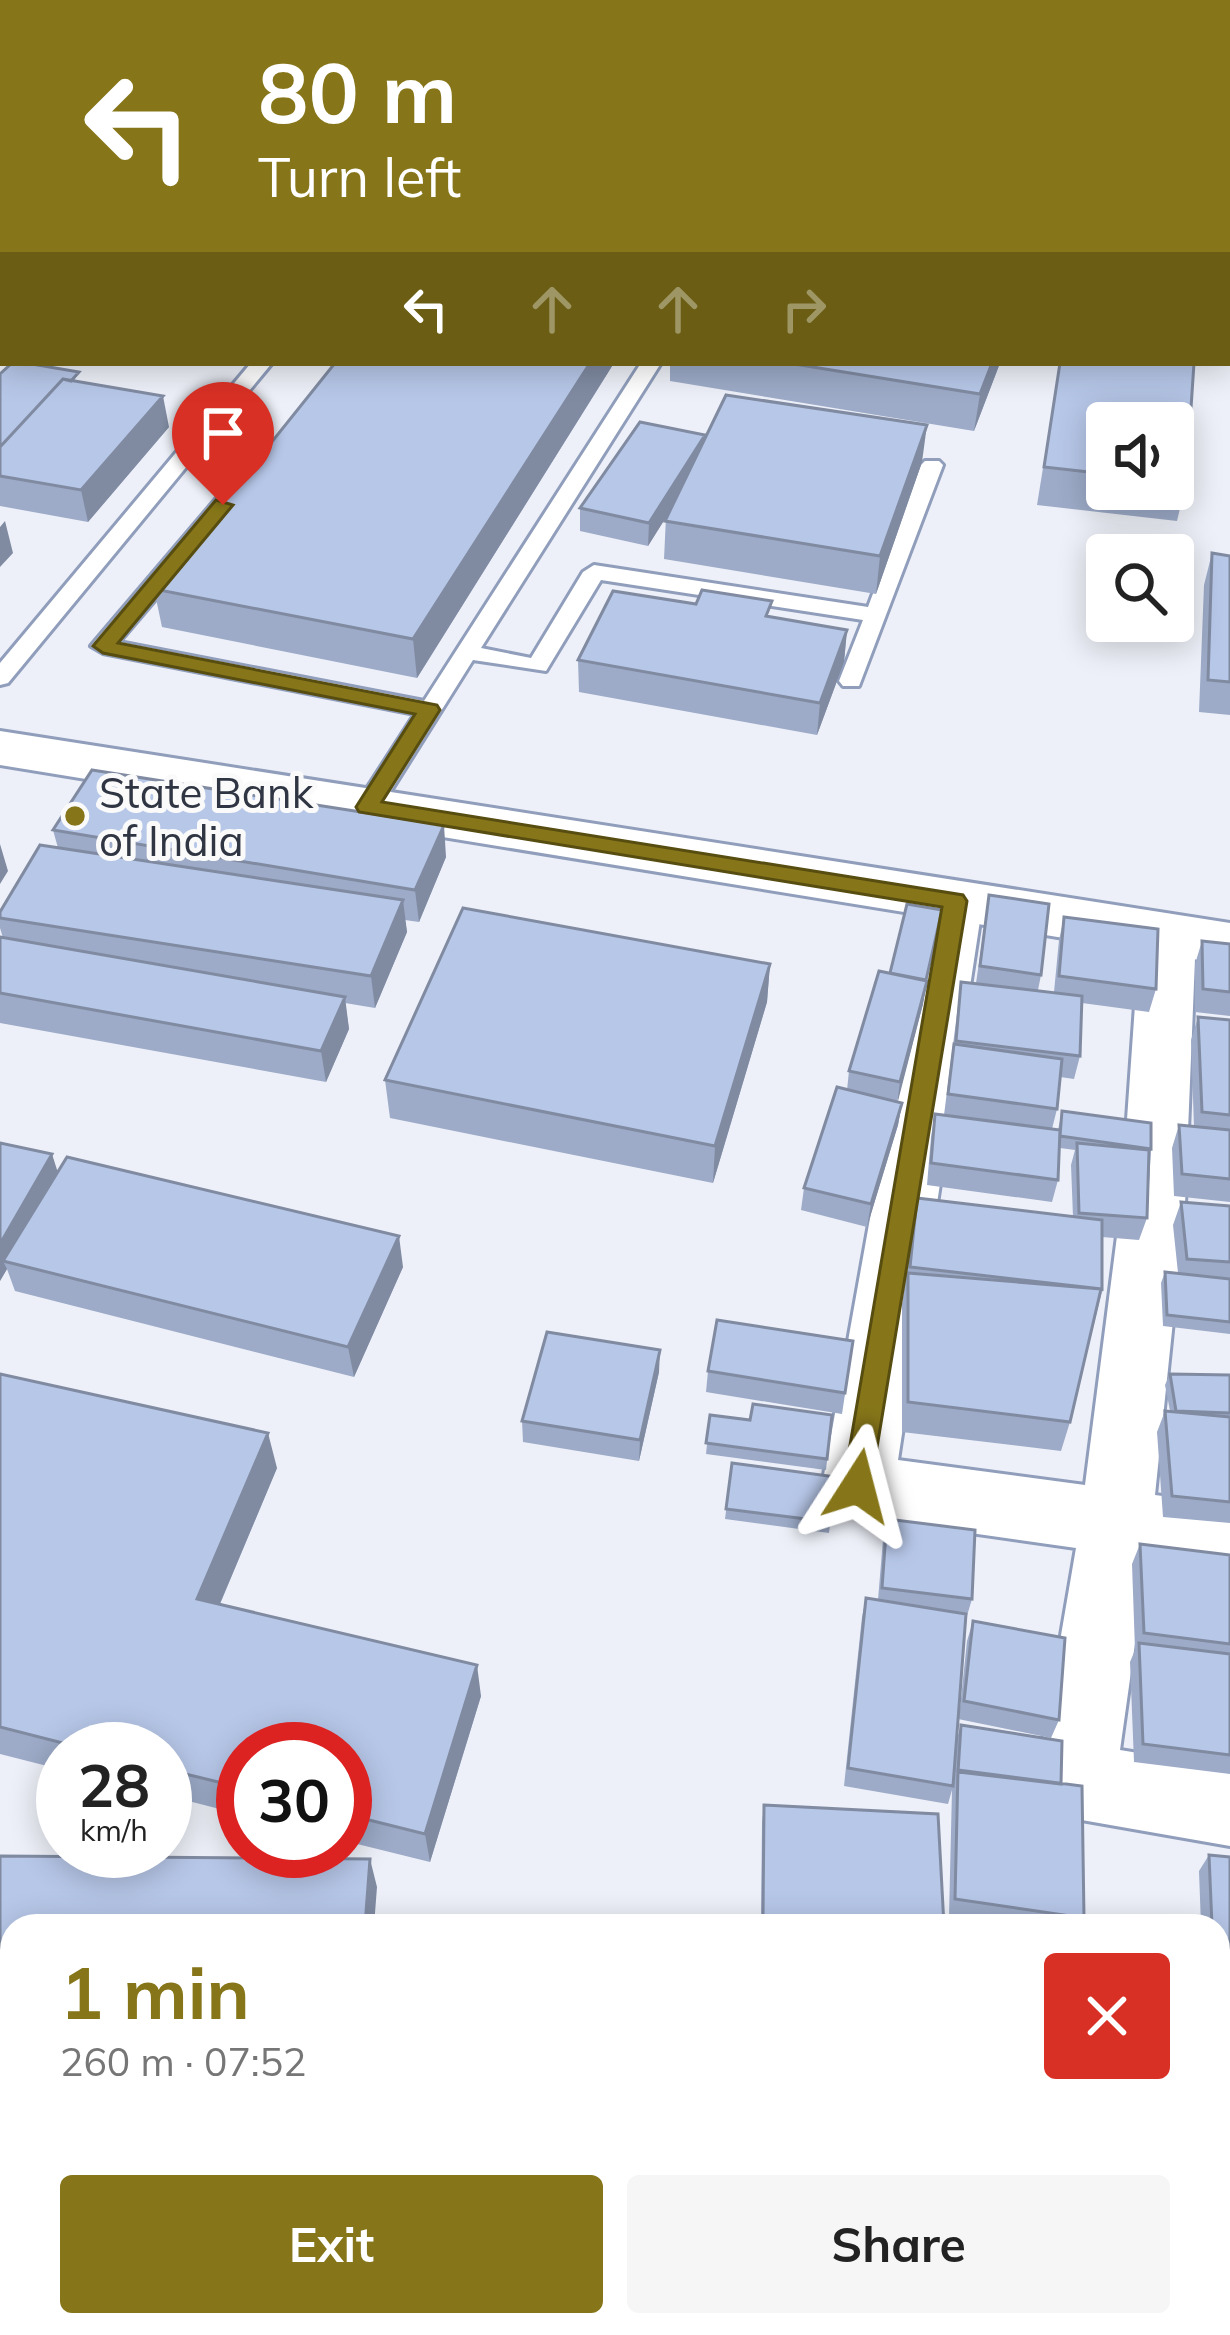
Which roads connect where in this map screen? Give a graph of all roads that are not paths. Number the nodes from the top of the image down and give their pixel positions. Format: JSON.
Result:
{"nodes":[{"id":1,"x":260,"y":366,"type":"edge"},
{"id":2,"x":649,"y":366,"type":"edge"},
{"id":3,"x":932,"y":465,"type":"dead end"},
{"id":4,"x":253,"y":469,"type":"edge"},
{"id":5,"x":877,"y":615,"type":"junction"},
{"id":6,"x":467,"y":652,"type":"junction"},
{"id":7,"x":0,"y":678,"type":"edge"},
{"id":8,"x":851,"y":681,"type":"dead end"},
{"id":9,"x":429,"y":710,"type":"junction"},
{"id":10,"x":0,"y":748,"type":"edge"},
{"id":11,"x":368,"y":807,"type":"junction"},
{"id":12,"x":955,"y":901,"type":"junction"},
{"id":13,"x":1168,"y":934,"type":"junction"},
{"id":14,"x":1230,"y":944,"type":"edge"},
{"id":15,"x":1116,"y":1523,"type":"junction"},
{"id":16,"x":1230,"y":1537,"type":"edge"},
{"id":17,"x":1230,"y":1807,"type":"edge"}],
"edges":[{"from":1,"to":7,"type":"lane"},
{"from":2,"to":6,"type":"lane"},
{"from":3,"to":5,"type":"lane"},
{"from":4,"to":9,"type":"lane"},
{"from":5,"to":6,"type":"lane"},
{"from":5,"to":8,"type":"lane"},
{"from":6,"to":9,"type":"lane"},
{"from":9,"to":11,"type":"lane"},
{"from":10,"to":11,"type":"street"},
{"from":11,"to":12,"type":"street"},
{"from":12,"to":13,"type":"street"},
{"from":12,"to":15,"type":"street"},
{"from":13,"to":14,"type":"street"},
{"from":13,"to":15,"type":"street"},
{"from":15,"to":16,"type":"street"},
{"from":15,"to":17,"type":"street"}]}
